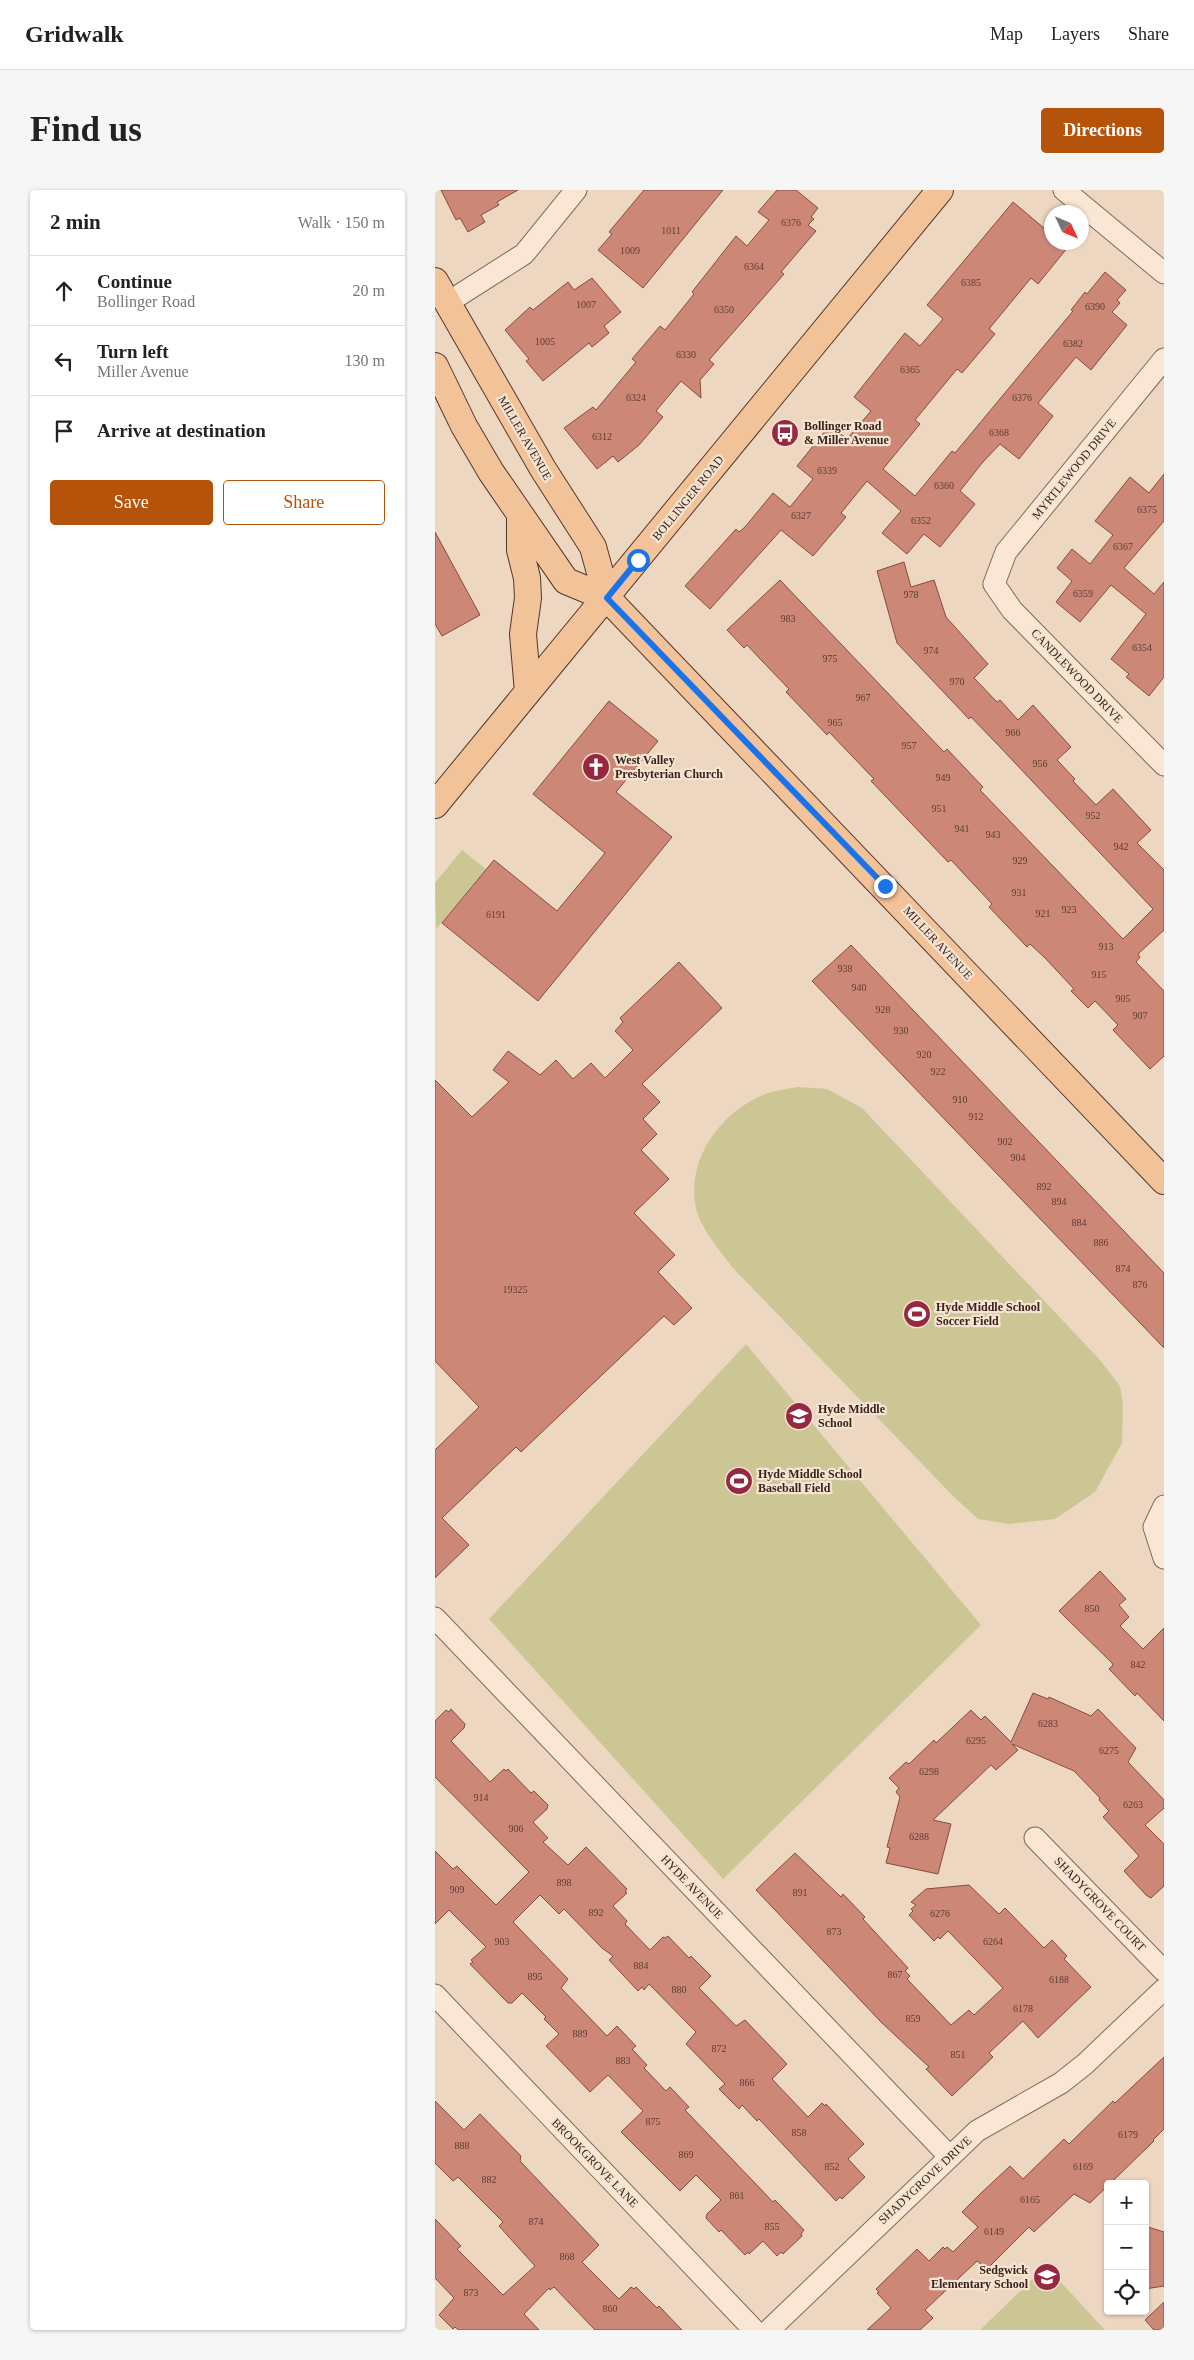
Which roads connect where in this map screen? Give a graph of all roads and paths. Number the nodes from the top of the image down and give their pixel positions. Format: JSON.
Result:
{"nodes":[{"id":1,"x":576,"y":190,"type":"edge"},
{"id":2,"x":940,"y":190,"type":"edge"},
{"id":3,"x":1064,"y":190,"type":"edge"},
{"id":4,"x":1164,"y":273,"type":"edge"},
{"id":5,"x":441,"y":292,"type":"edge"},
{"id":6,"x":1164,"y":359,"type":"edge"},
{"id":7,"x":435,"y":366,"type":"edge"},
{"id":8,"x":519,"y":516,"type":"junction"},
{"id":9,"x":994,"y":584,"type":"joint"},
{"id":10,"x":607,"y":598,"type":"junction"},
{"id":11,"x":529,"y":692,"type":"junction"},
{"id":12,"x":1163,"y":761,"type":"edge"},
{"id":13,"x":435,"y":805,"type":"edge"},
{"id":14,"x":1164,"y":1181,"type":"edge"},
{"id":15,"x":1164,"y":1506,"type":"edge"},
{"id":16,"x":1164,"y":1558,"type":"edge"},
{"id":17,"x":435,"y":1618,"type":"edge"},
{"id":18,"x":1035,"y":1838,"type":"dead end"},
{"id":19,"x":1164,"y":1971,"type":"edge"},
{"id":20,"x":1164,"y":1989,"type":"edge"},
{"id":21,"x":435,"y":1995,"type":"edge"},
{"id":22,"x":949,"y":2156,"type":"junction"},
{"id":23,"x":754,"y":2330,"type":"edge"},
{"id":24,"x":769,"y":2330,"type":"edge"}],
"edges":[{"from":1,"to":5,"type":"street"},
{"from":2,"to":10,"type":"main road","name":"BOLLINGER ROAD"},
{"from":3,"to":4,"type":"street"},
{"from":5,"to":10,"type":"main road","name":"MILLER AVENUE"},
{"from":6,"to":9,"type":"street","name":"MYRTLEWOOD DRIVE"},
{"from":7,"to":8,"type":"main road","name":"MILLER AVENUE"},
{"from":8,"to":10,"type":"main road","name":"MILLER AVENUE"},
{"from":8,"to":11,"type":"main road"},
{"from":9,"to":12,"type":"street","name":"CANDLEWOOD DRIVE"},
{"from":10,"to":11,"type":"main road","name":"BOLLINGER ROAD"},
{"from":10,"to":14,"type":"main road","name":"MILLER AVENUE"},
{"from":11,"to":13,"type":"main road","name":"BOLLINGER ROAD"},
{"from":15,"to":16,"type":"street"},
{"from":17,"to":22,"type":"street","name":"HYDE AVENUE"},
{"from":18,"to":19,"type":"street","name":"SHADYGROVE COURT"},
{"from":20,"to":22,"type":"street","name":"SHADYGROVE DRIVE"},
{"from":21,"to":23,"type":"street","name":"BROOKGROVE LANE"},
{"from":22,"to":24,"type":"street","name":"SHADYGROVE DRIVE"}]}
